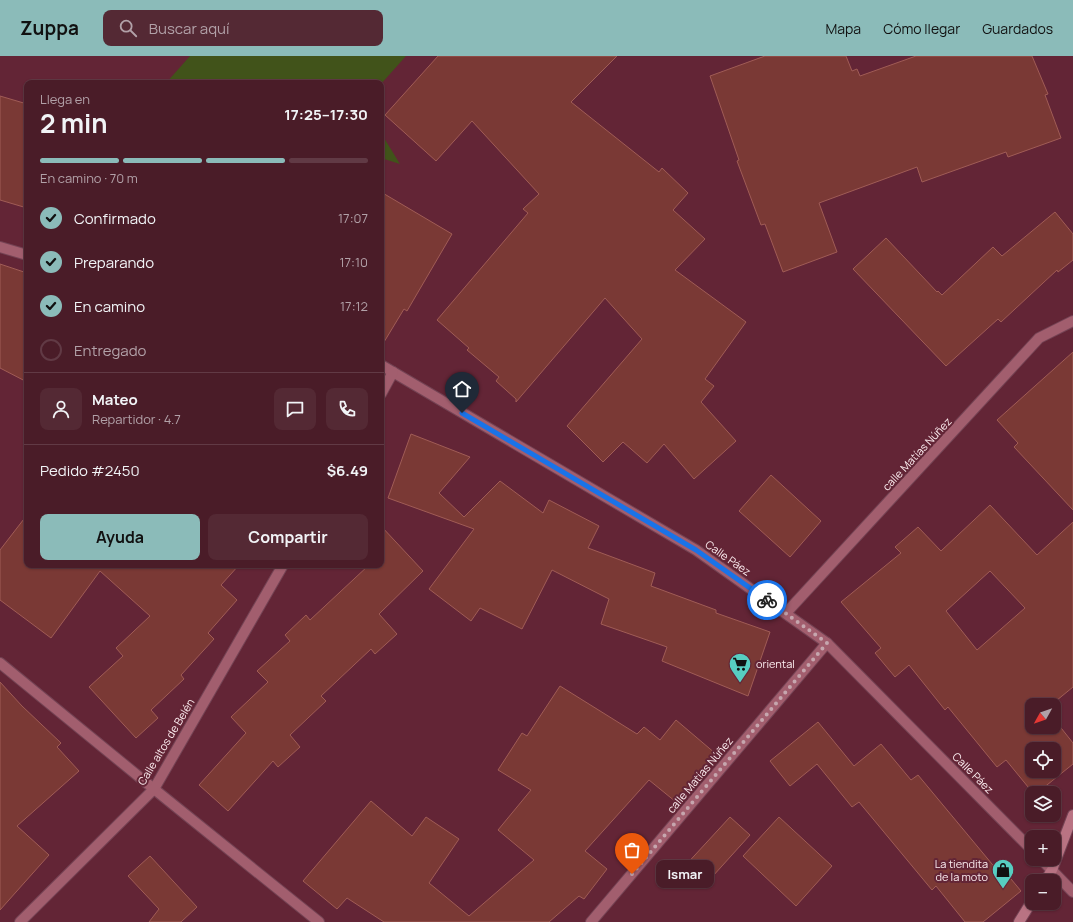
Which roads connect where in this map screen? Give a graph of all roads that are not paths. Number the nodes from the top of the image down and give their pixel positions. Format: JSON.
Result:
{"nodes":[{"id":1,"x":0,"y":247,"type":"edge"},
{"id":2,"x":24,"y":254,"type":"edge"},
{"id":3,"x":1073,"y":321,"type":"edge"},
{"id":4,"x":384,"y":367,"type":"edge"},
{"id":5,"x":393,"y":372,"type":"junction"},
{"id":6,"x":384,"y":388,"type":"edge"},
{"id":7,"x":281,"y":568,"type":"edge"},
{"id":8,"x":786,"y":613,"type":"junction"},
{"id":9,"x":827,"y":643,"type":"junction"},
{"id":10,"x":0,"y":663,"type":"edge"},
{"id":11,"x":154,"y":790,"type":"junction"},
{"id":12,"x":1073,"y":815,"type":"edge"},
{"id":13,"x":1025,"y":843,"type":"edge"},
{"id":14,"x":1048,"y":866,"type":"edge"},
{"id":15,"x":1052,"y":870,"type":"junction"},
{"id":16,"x":1049,"y":874,"type":"edge"},
{"id":17,"x":1073,"y":892,"type":"edge"},
{"id":18,"x":1026,"y":910,"type":"edge"},
{"id":19,"x":20,"y":922,"type":"edge"},
{"id":20,"x":319,"y":922,"type":"edge"},
{"id":21,"x":591,"y":922,"type":"edge"},
{"id":22,"x":1019,"y":922,"type":"edge"}],
"edges":[{"from":1,"to":2,"type":"street"},
{"from":3,"to":8,"type":"street","name":"calle Matías Núñez"},
{"from":4,"to":5,"type":"street","name":"Calle Páez"},
{"from":5,"to":6,"type":"street"},
{"from":5,"to":8,"type":"street","name":"Calle Páez"},
{"from":7,"to":11,"type":"street","name":"Calle altos de Belén"},
{"from":8,"to":9,"type":"street","name":"Calle Páez"},
{"from":9,"to":13,"type":"street","name":"Calle Páez"},
{"from":9,"to":21,"type":"street","name":"calle Matías Núñez"},
{"from":10,"to":11,"type":"street"},
{"from":11,"to":19,"type":"street","name":"Calle altos de Belén"},
{"from":11,"to":20,"type":"street"},
{"from":12,"to":15,"type":"street"},
{"from":14,"to":15,"type":"street"},
{"from":15,"to":16,"type":"street"},
{"from":15,"to":17,"type":"street"},
{"from":18,"to":22,"type":"street"}]}
